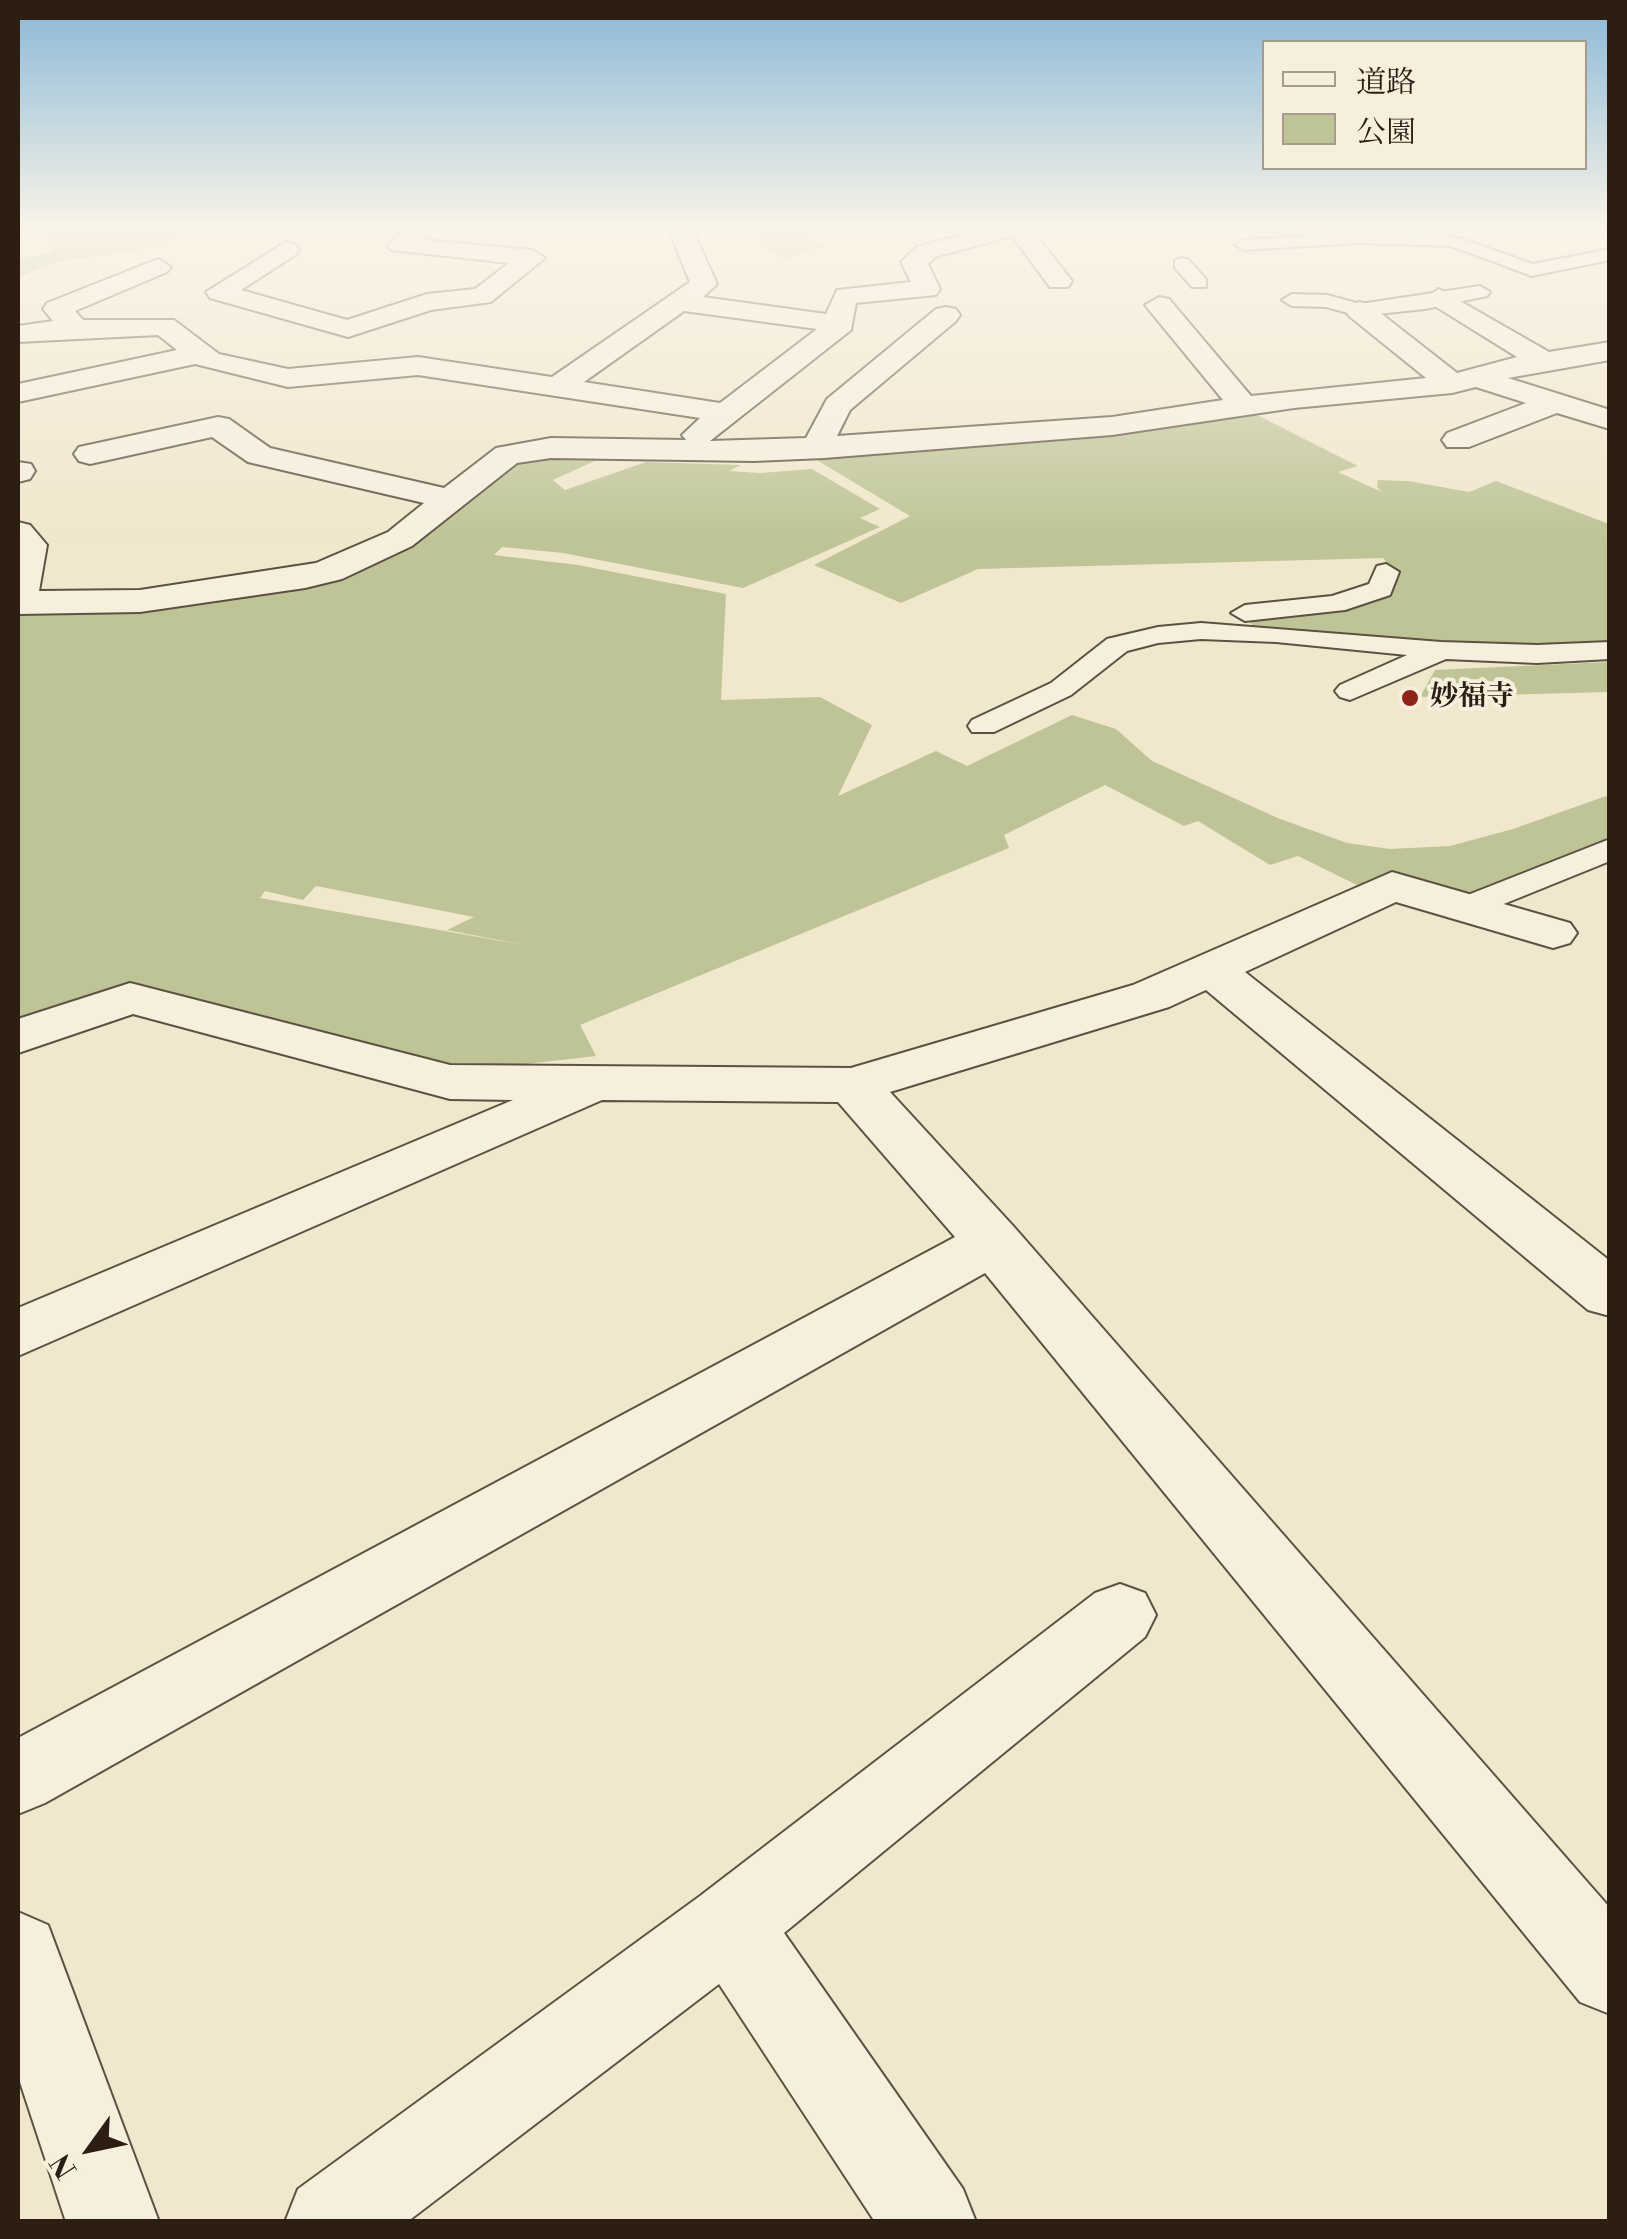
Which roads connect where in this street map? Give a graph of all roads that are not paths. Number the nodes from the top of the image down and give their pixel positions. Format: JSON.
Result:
{"nodes":[{"id":1,"x":177,"y":335,"type":"edge"},
{"id":2,"x":632,"y":335,"type":"edge"},
{"id":3,"x":826,"y":335,"type":"edge"},
{"id":4,"x":921,"y":335,"type":"edge"},
{"id":5,"x":1185,"y":335,"type":"edge"},
{"id":6,"x":1397,"y":335,"type":"edge"},
{"id":7,"x":1501,"y":335,"type":"edge"},
{"id":8,"x":1610,"y":351,"type":"edge"},
{"id":9,"x":201,"y":354,"type":"junction"},
{"id":10,"x":1543,"y":361,"type":"junction"},
{"id":11,"x":1465,"y":381,"type":"junction"},
{"id":12,"x":556,"y":388,"type":"junction"},
{"id":13,"x":18,"y":393,"type":"edge"},
{"id":14,"x":1557,"y":402,"type":"junction"},
{"id":15,"x":1244,"y":406,"type":"junction"},
{"id":16,"x":727,"y":412,"type":"junction"},
{"id":17,"x":1610,"y":420,"type":"edge"},
{"id":18,"x":1458,"y":440,"type":"dead end"},
{"id":19,"x":824,"y":448,"type":"junction"},
{"id":20,"x":680,"y":449,"type":"junction"},
{"id":21,"x":90,"y":454,"type":"dead end"},
{"id":22,"x":448,"y":500,"type":"junction"},
{"id":23,"x":18,"y":532,"type":"edge"},
{"id":24,"x":1386,"y":572,"type":"dead end"},
{"id":25,"x":18,"y":603,"type":"edge"},
{"id":26,"x":1175,"y":633,"type":"junction"},
{"id":27,"x":1442,"y":650,"type":"junction"},
{"id":28,"x":1610,"y":650,"type":"edge"},
{"id":29,"x":1350,"y":691,"type":"dead end"},
{"id":30,"x":983,"y":726,"type":"dead end"},
{"id":31,"x":1610,"y":849,"type":"edge"},
{"id":32,"x":1462,"y":909,"type":"junction"},
{"id":33,"x":1553,"y":932,"type":"dead end"},
{"id":34,"x":1211,"y":970,"type":"junction"},
{"id":35,"x":18,"y":1037,"type":"edge"},
{"id":36,"x":596,"y":1084,"type":"junction"},
{"id":37,"x":852,"y":1085,"type":"junction"},
{"id":38,"x":993,"y":1242,"type":"junction"},
{"id":39,"x":1610,"y":1294,"type":"edge"},
{"id":40,"x":18,"y":1333,"type":"edge"},
{"id":41,"x":1120,"y":1615,"type":"dead end"},
{"id":42,"x":18,"y":1778,"type":"edge"},
{"id":43,"x":730,"y":1925,"type":"junction"},
{"id":44,"x":18,"y":1954,"type":"edge"},
{"id":45,"x":1610,"y":1972,"type":"edge"},
{"id":46,"x":112,"y":2222,"type":"edge"},
{"id":47,"x":332,"y":2222,"type":"edge"},
{"id":48,"x":930,"y":2222,"type":"edge"}],
"edges":[{"from":1,"to":9,"type":"street"},
{"from":2,"to":12,"type":"street"},
{"from":3,"to":16,"type":"street"},
{"from":4,"to":19,"type":"street"},
{"from":5,"to":15,"type":"street"},
{"from":6,"to":11,"type":"street"},
{"from":7,"to":10,"type":"street"},
{"from":8,"to":10,"type":"street"},
{"from":9,"to":12,"type":"street"},
{"from":9,"to":13,"type":"street"},
{"from":10,"to":11,"type":"street"},
{"from":11,"to":14,"type":"street"},
{"from":11,"to":15,"type":"street"},
{"from":12,"to":16,"type":"street"},
{"from":14,"to":17,"type":"street"},
{"from":14,"to":18,"type":"street"},
{"from":15,"to":19,"type":"street"},
{"from":16,"to":20,"type":"street"},
{"from":19,"to":20,"type":"street"},
{"from":20,"to":22,"type":"street"},
{"from":21,"to":22,"type":"street"},
{"from":22,"to":25,"type":"street"},
{"from":23,"to":25,"type":"street"},
{"from":24,"to":26,"type":"lane"},
{"from":26,"to":27,"type":"lane"},
{"from":26,"to":30,"type":"lane"},
{"from":27,"to":28,"type":"lane"},
{"from":27,"to":29,"type":"lane"},
{"from":31,"to":32,"type":"lane"},
{"from":32,"to":33,"type":"street"},
{"from":32,"to":34,"type":"street"},
{"from":34,"to":37,"type":"street"},
{"from":34,"to":39,"type":"street"},
{"from":35,"to":36,"type":"street"},
{"from":36,"to":37,"type":"street"},
{"from":36,"to":40,"type":"street"},
{"from":37,"to":38,"type":"street"},
{"from":38,"to":42,"type":"street"},
{"from":38,"to":45,"type":"street"},
{"from":41,"to":43,"type":"street"},
{"from":43,"to":47,"type":"street"},
{"from":43,"to":48,"type":"street"},
{"from":44,"to":46,"type":"street"}]}
